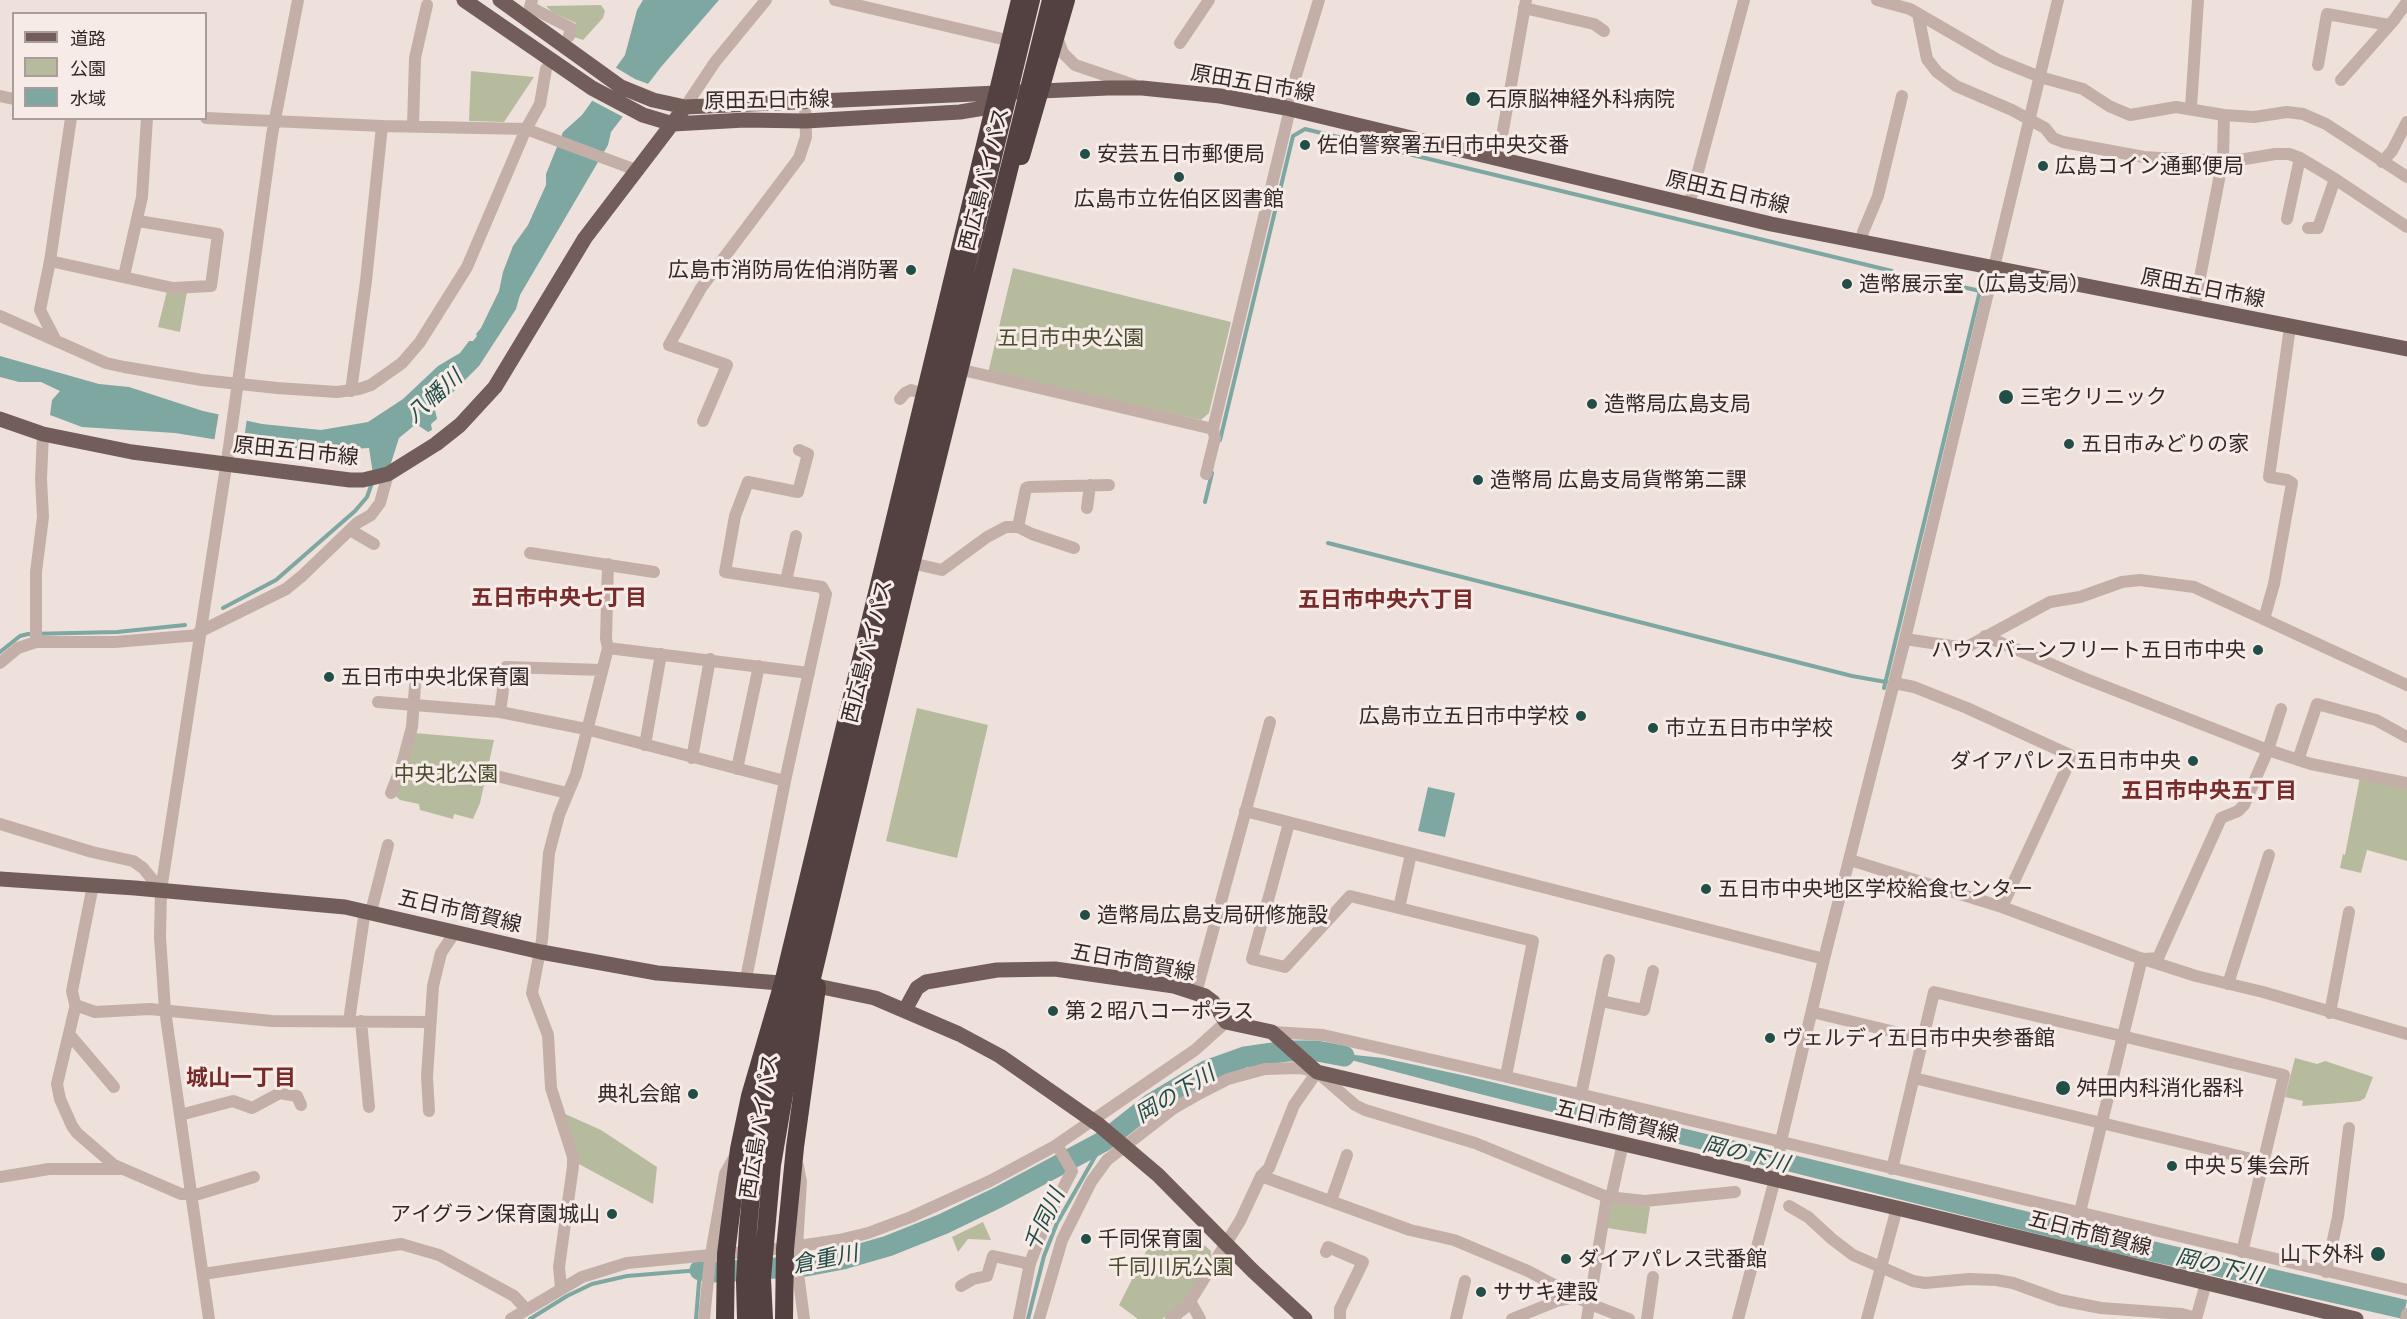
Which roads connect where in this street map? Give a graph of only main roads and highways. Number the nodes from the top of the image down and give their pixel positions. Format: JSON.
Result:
{"nodes":[{"id":1,"x":464,"y":0,"type":"edge"},
{"id":2,"x":1020,"y":0,"type":"edge"},
{"id":3,"x":1031,"y":0,"type":"edge"},
{"id":4,"x":1052,"y":0,"type":"edge"},
{"id":5,"x":1066,"y":0,"type":"edge"},
{"id":6,"x":500,"y":1,"type":"edge"},
{"id":7,"x":1039,"y":92,"type":"junction"},
{"id":8,"x":998,"y":100,"type":"junction"},
{"id":9,"x":685,"y":107,"type":"junction"},
{"id":10,"x":673,"y":124,"type":"junction"},
{"id":11,"x":2407,"y":349,"type":"edge"},
{"id":12,"x":0,"y":419,"type":"edge"},
{"id":13,"x":0,"y":879,"type":"edge"},
{"id":14,"x":783,"y":983,"type":"junction"},
{"id":15,"x":817,"y":986,"type":"junction"},
{"id":16,"x":905,"y":1010,"type":"junction"},
{"id":17,"x":1296,"y":1317,"type":"edge"},
{"id":18,"x":724,"y":1319,"type":"edge"},
{"id":19,"x":746,"y":1319,"type":"edge"},
{"id":20,"x":764,"y":1319,"type":"edge"},
{"id":21,"x":784,"y":1319,"type":"edge"},
{"id":22,"x":2355,"y":1319,"type":"edge"}],
"edges":[{"from":1,"to":10,"type":"main road","name":"原田五日市線"},
{"from":2,"to":8,"type":"highway","name":"西広島バイパス"},
{"from":3,"to":19,"type":"highway","name":"西広島バイパス","bridge":true},
{"from":4,"to":20,"type":"highway","name":"西広島バイパス","bridge":true},
{"from":5,"to":7,"type":"highway","name":"西広島バイパス"},
{"from":6,"to":9,"type":"main road","name":"原田五日市線"},
{"from":7,"to":8,"type":"main road","name":"原田五日市線"},
{"from":7,"to":11,"type":"main road","name":"原田五日市線"},
{"from":7,"to":15,"type":"highway","name":"西広島バイパス"},
{"from":8,"to":9,"type":"main road","name":"原田五日市線"},
{"from":8,"to":10,"type":"main road","name":"原田五日市線"},
{"from":8,"to":14,"type":"highway","name":"西広島バイパス"},
{"from":9,"to":10,"type":"main road","name":"原田五日市線"},
{"from":10,"to":12,"type":"main road","name":"原田五日市線"},
{"from":13,"to":14,"type":"main road","name":"五日市筒賀線"},
{"from":14,"to":15,"type":"main road","name":"五日市筒賀線"},
{"from":14,"to":18,"type":"highway","name":"西広島バイパス"},
{"from":15,"to":16,"type":"main road","name":"五日市筒賀線"},
{"from":15,"to":21,"type":"highway","name":"西広島バイパス"},
{"from":16,"to":17,"type":"main road","name":"五日市筒賀線"},
{"from":16,"to":22,"type":"main road","name":"五日市筒賀線"}]}
